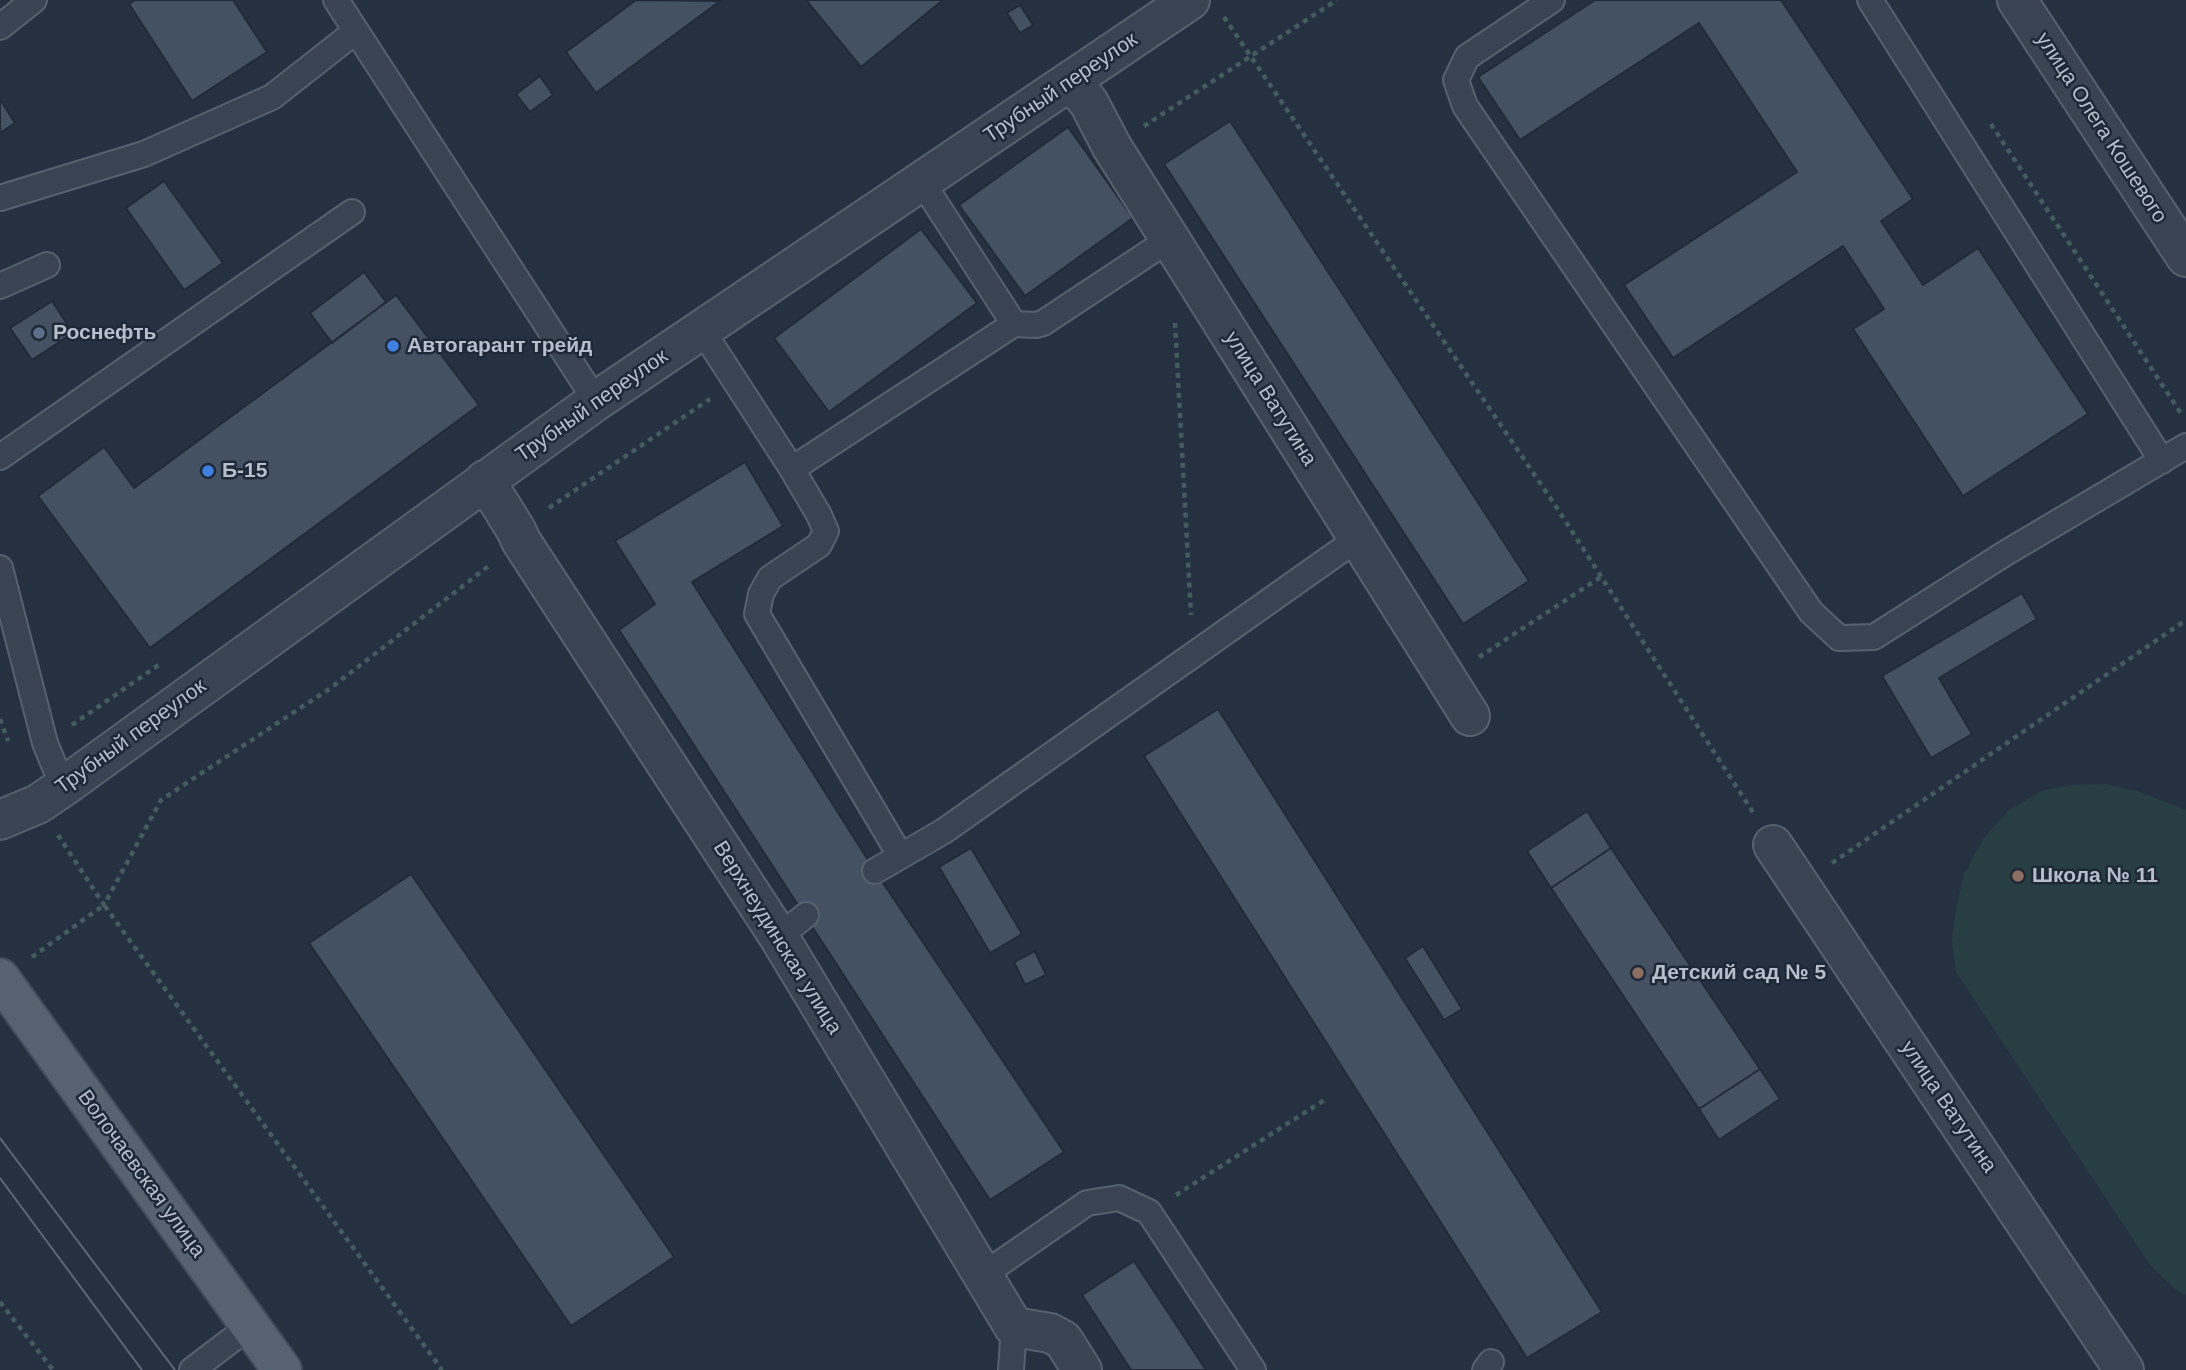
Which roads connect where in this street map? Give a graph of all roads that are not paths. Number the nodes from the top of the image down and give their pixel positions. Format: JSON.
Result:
{"nodes":[{"id":1,"x":34,"y":0,"type":"edge"},
{"id":2,"x":336,"y":0,"type":"edge"},
{"id":3,"x":1552,"y":0,"type":"edge"},
{"id":4,"x":1870,"y":0,"type":"edge"},
{"id":5,"x":2017,"y":0,"type":"edge"},
{"id":6,"x":1205,"y":6,"type":"edge"},
{"id":7,"x":0,"y":27,"type":"edge"},
{"id":8,"x":356,"y":31,"type":"junction"},
{"id":9,"x":1071,"y":81,"type":"junction"},
{"id":10,"x":922,"y":182,"type":"junction"},
{"id":11,"x":0,"y":198,"type":"edge"},
{"id":12,"x":352,"y":212,"type":"dead end"},
{"id":13,"x":1170,"y":239,"type":"junction"},
{"id":14,"x":2186,"y":257,"type":"edge"},
{"id":15,"x":47,"y":265,"type":"dead end"},
{"id":16,"x":0,"y":286,"type":"edge"},
{"id":17,"x":1014,"y":324,"type":"junction"},
{"id":18,"x":702,"y":330,"type":"junction"},
{"id":19,"x":596,"y":401,"type":"junction"},
{"id":20,"x":2186,"y":446,"type":"edge"},
{"id":21,"x":0,"y":457,"type":"edge"},
{"id":22,"x":2162,"y":461,"type":"junction"},
{"id":23,"x":792,"y":470,"type":"junction"},
{"id":24,"x":485,"y":480,"type":"junction"},
{"id":25,"x":1357,"y":539,"type":"junction"},
{"id":26,"x":0,"y":568,"type":"edge"},
{"id":27,"x":1470,"y":716,"type":"dead end"},
{"id":28,"x":50,"y":796,"type":"junction"},
{"id":29,"x":0,"y":820,"type":"edge"},
{"id":30,"x":1773,"y":845,"type":"road end"},
{"id":31,"x":900,"y":855,"type":"junction"},
{"id":32,"x":875,"y":871,"type":"dead end"},
{"id":33,"x":1,"y":979,"type":"edge"},
{"id":34,"x":983,"y":1275,"type":"junction"},
{"id":35,"x":250,"y":1326,"type":"junction"},
{"id":36,"x":1014,"y":1327,"type":"junction"},
{"id":37,"x":192,"y":1370,"type":"edge"},
{"id":38,"x":282,"y":1370,"type":"edge"},
{"id":39,"x":1012,"y":1370,"type":"edge"},
{"id":40,"x":1082,"y":1370,"type":"edge"},
{"id":41,"x":1253,"y":1370,"type":"edge"},
{"id":42,"x":2124,"y":1370,"type":"edge"}],
"edges":[{"from":1,"to":7,"type":"lane"},
{"from":2,"to":8,"type":"lane"},
{"from":3,"to":22,"type":"lane"},
{"from":4,"to":22,"type":"lane"},
{"from":5,"to":14,"type":"street","name":"улица Олега Кошевого"},
{"from":6,"to":9,"type":"street","name":"Трубный переулок"},
{"from":8,"to":11,"type":"lane"},
{"from":8,"to":19,"type":"lane"},
{"from":9,"to":10,"type":"street","name":"Трубный переулок"},
{"from":9,"to":13,"type":"street","name":"улица Ватутина"},
{"from":10,"to":17,"type":"lane"},
{"from":10,"to":18,"type":"street","name":"Трубный переулок"},
{"from":12,"to":21,"type":"lane"},
{"from":13,"to":17,"type":"lane"},
{"from":13,"to":25,"type":"street","name":"улица Ватутина"},
{"from":15,"to":16,"type":"lane"},
{"from":17,"to":23,"type":"lane"},
{"from":18,"to":19,"type":"street","name":"Трубный переулок"},
{"from":18,"to":23,"type":"lane"},
{"from":19,"to":24,"type":"street","name":"Трубный переулок"},
{"from":20,"to":22,"type":"lane"},
{"from":23,"to":31,"type":"lane"},
{"from":24,"to":28,"type":"street","name":"Трубный переулок"},
{"from":24,"to":34,"type":"street","name":"Верхнеудинская улица"},
{"from":25,"to":27,"type":"street","name":"улица Ватутина"},
{"from":25,"to":31,"type":"lane"},
{"from":26,"to":28,"type":"lane"},
{"from":28,"to":29,"type":"street","name":"Трубный переулок"},
{"from":30,"to":42,"type":"street","name":"улица Ватутина"},
{"from":31,"to":32,"type":"lane"},
{"from":33,"to":35,"type":"main road","name":"Волочаевская улица"},
{"from":34,"to":36,"type":"street","name":"Верхнеудинская улица"},
{"from":34,"to":41,"type":"lane"},
{"from":35,"to":37,"type":"lane"},
{"from":35,"to":38,"type":"main road","name":"Волочаевская улица"},
{"from":36,"to":39,"type":"lane"},
{"from":36,"to":40,"type":"street"}]}
